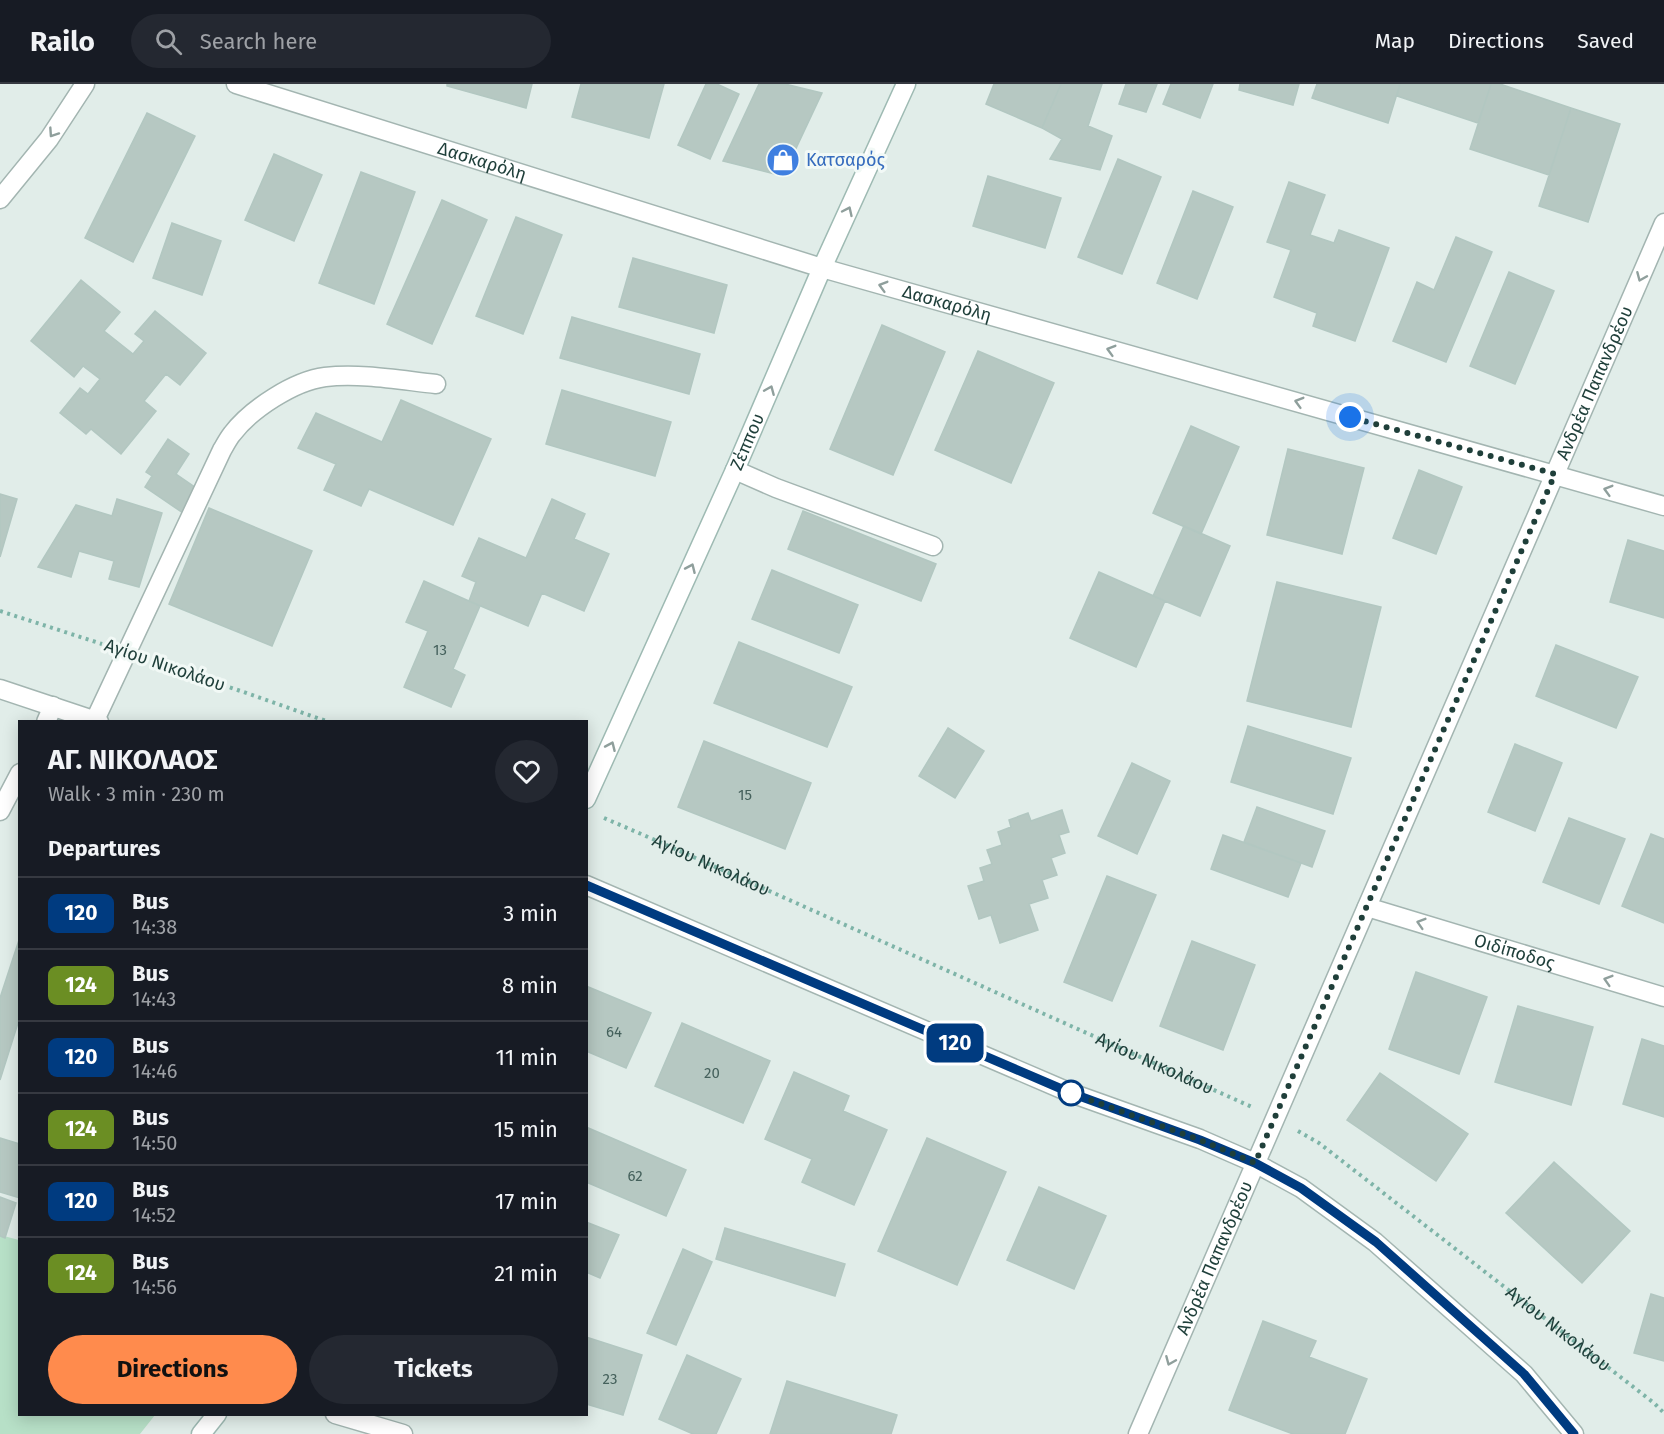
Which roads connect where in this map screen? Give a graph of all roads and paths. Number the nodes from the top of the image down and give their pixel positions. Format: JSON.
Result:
{"nodes":[{"id":1,"x":85,"y":84,"type":"edge"},
{"id":2,"x":236,"y":84,"type":"edge"},
{"id":3,"x":906,"y":84,"type":"edge"},
{"id":4,"x":0,"y":199,"type":"edge"},
{"id":5,"x":1664,"y":223,"type":"edge"},
{"id":6,"x":822,"y":268,"type":"junction"},
{"id":7,"x":436,"y":384,"type":"dead end"},
{"id":8,"x":735,"y":470,"type":"junction"},
{"id":9,"x":1555,"y":474,"type":"junction"},
{"id":10,"x":1664,"y":506,"type":"edge"},
{"id":11,"x":933,"y":546,"type":"dead end"},
{"id":12,"x":0,"y":610,"type":"edge"},
{"id":13,"x":127,"y":652,"type":"junction"},
{"id":14,"x":0,"y":689,"type":"edge"},
{"id":15,"x":50,"y":714,"type":"edge"},
{"id":16,"x":90,"y":720,"type":"edge"},
{"id":17,"x":97,"y":720,"type":"edge"},
{"id":18,"x":323,"y":720,"type":"edge"},
{"id":19,"x":18,"y":777,"type":"edge"},
{"id":20,"x":591,"y":807,"type":"edge"},
{"id":21,"x":0,"y":811,"type":"edge"},
{"id":22,"x":588,"y":886,"type":"edge"},
{"id":23,"x":1367,"y":907,"type":"junction"},
{"id":24,"x":1664,"y":997,"type":"edge"},
{"id":25,"x":1275,"y":1118,"type":"junction"},
{"id":26,"x":1255,"y":1163,"type":"junction"},
{"id":27,"x":1664,"y":1413,"type":"edge"},
{"id":28,"x":215,"y":1416,"type":"edge"},
{"id":29,"x":342,"y":1416,"type":"edge"},
{"id":30,"x":201,"y":1434,"type":"edge"},
{"id":31,"x":403,"y":1434,"type":"edge"},
{"id":32,"x":1138,"y":1434,"type":"edge"},
{"id":33,"x":1574,"y":1434,"type":"edge"}],
"edges":[{"from":1,"to":4,"type":"street","one_way":true},
{"from":2,"to":6,"type":"street","name":"Δασκαρόλη"},
{"from":6,"to":3,"type":"street","name":"Ζέππου","one_way":true},
{"from":5,"to":9,"type":"street","name":"Ανδρέα Παπανδρέου","one_way":true},
{"from":8,"to":6,"type":"street","name":"Ζέππου","one_way":true},
{"from":9,"to":6,"type":"street","name":"Δασκαρόλη","one_way":true},
{"from":7,"to":13,"type":"street"},
{"from":8,"to":11,"type":"street"},
{"from":20,"to":8,"type":"street","name":"Ζέππου","one_way":true},
{"from":10,"to":9,"type":"street","name":"Δασκαρόλη","one_way":true},
{"from":9,"to":23,"type":"street","name":"Ανδρέα Παπανδρέου"},
{"from":12,"to":13,"type":"path","name":"Αγίου Νικολάου"},
{"from":13,"to":17,"type":"street"},
{"from":13,"to":18,"type":"path","name":"Αγίου Νικολάου"},
{"from":14,"to":15,"type":"street"},
{"from":15,"to":16,"type":"street"},
{"from":19,"to":21,"type":"street"},
{"from":20,"to":25,"type":"path","name":"Αγίου Νικολάου"},
{"from":22,"to":26,"type":"street"},
{"from":24,"to":23,"type":"street","name":"Οιδίποδος","one_way":true},
{"from":23,"to":25,"type":"street","name":"Ανδρέα Παπανδρέου"},
{"from":25,"to":26,"type":"street","name":"Ανδρέα Παπανδρέου"},
{"from":25,"to":27,"type":"path","name":"Αγίου Νικολάου"},
{"from":26,"to":32,"type":"street","name":"Ανδρέα Παπανδρέου","one_way":true},
{"from":26,"to":33,"type":"street"},
{"from":28,"to":30,"type":"street"},
{"from":29,"to":31,"type":"street"}]}
